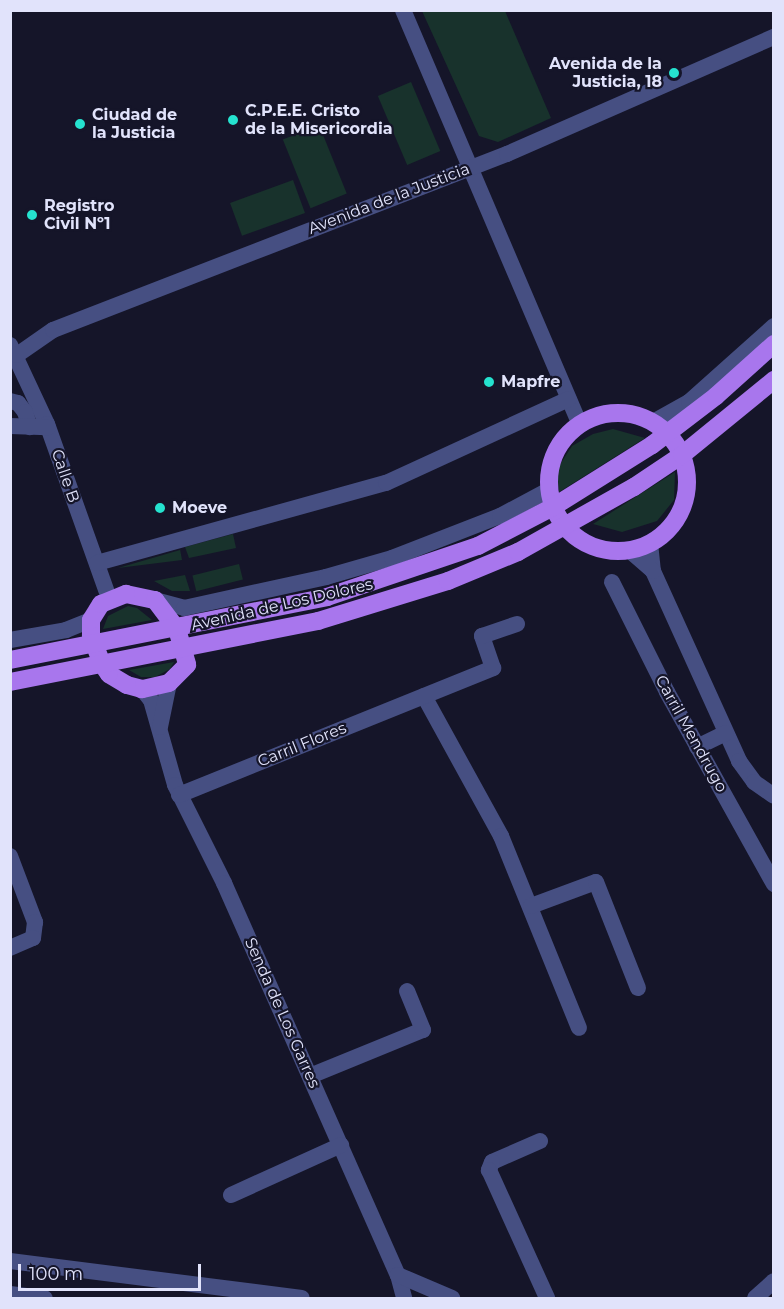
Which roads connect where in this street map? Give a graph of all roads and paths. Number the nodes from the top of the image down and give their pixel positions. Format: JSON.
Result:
{"nodes":[{"id":1,"x":403,"y":10,"type":"edge"},
{"id":2,"x":774,"y":37,"type":"edge"},
{"id":3,"x":470,"y":168,"type":"junction"},
{"id":4,"x":774,"y":326,"type":"edge"},
{"id":5,"x":774,"y":344,"type":"edge"},
{"id":6,"x":14,"y":350,"type":"edge"},
{"id":7,"x":774,"y":380,"type":"edge"},
{"id":8,"x":568,"y":399,"type":"junction"},
{"id":9,"x":10,"y":401,"type":"edge"},
{"id":10,"x":653,"y":422,"type":"junction"},
{"id":11,"x":580,"y":424,"type":"junction"},
{"id":12,"x":10,"y":426,"type":"edge"},
{"id":13,"x":30,"y":427,"type":"junction"},
{"id":14,"x":48,"y":428,"type":"junction"},
{"id":15,"x":668,"y":434,"type":"junction"},
{"id":16,"x":682,"y":455,"type":"junction"},
{"id":17,"x":551,"y":499,"type":"junction"},
{"id":18,"x":566,"y":527,"type":"junction"},
{"id":19,"x":650,"y":543,"type":"junction"},
{"id":20,"x":629,"y":550,"type":"junction"},
{"id":21,"x":97,"y":563,"type":"junction"},
{"id":22,"x":653,"y":571,"type":"junction"},
{"id":23,"x":612,"y":582,"type":"dead end"},
{"id":24,"x":109,"y":598,"type":"junction"},
{"id":25,"x":155,"y":600,"type":"junction"},
{"id":26,"x":91,"y":620,"type":"junction"},
{"id":27,"x":517,"y":624,"type":"dead end"},
{"id":28,"x":177,"y":629,"type":"junction"},
{"id":29,"x":10,"y":640,"type":"edge"},
{"id":30,"x":94,"y":644,"type":"junction"},
{"id":31,"x":185,"y":648,"type":"junction"},
{"id":32,"x":10,"y":660,"type":"edge"},
{"id":33,"x":102,"y":664,"type":"junction"},
{"id":34,"x":10,"y":682,"type":"edge"},
{"id":35,"x":169,"y":683,"type":"junction"},
{"id":36,"x":142,"y":689,"type":"junction"},
{"id":37,"x":424,"y":696,"type":"junction"},
{"id":38,"x":160,"y":728,"type":"junction"},
{"id":39,"x":726,"y":733,"type":"junction"},
{"id":40,"x":698,"y":747,"type":"junction"},
{"id":41,"x":179,"y":795,"type":"junction"},
{"id":42,"x":774,"y":796,"type":"edge"},
{"id":43,"x":10,"y":856,"type":"edge"},
{"id":44,"x":774,"y":884,"type":"edge"},
{"id":45,"x":531,"y":906,"type":"junction"},
{"id":46,"x":10,"y":948,"type":"edge"},
{"id":47,"x":638,"y":988,"type":"dead end"},
{"id":48,"x":407,"y":991,"type":"dead end"},
{"id":49,"x":579,"y":1028,"type":"dead end"},
{"id":50,"x":310,"y":1076,"type":"junction"},
{"id":51,"x":540,"y":1141,"type":"dead end"},
{"id":52,"x":341,"y":1145,"type":"junction"},
{"id":53,"x":231,"y":1195,"type":"dead end"},
{"id":54,"x":10,"y":1261,"type":"edge"},
{"id":55,"x":398,"y":1275,"type":"junction"},
{"id":56,"x":774,"y":1281,"type":"edge"},
{"id":57,"x":10,"y":1294,"type":"edge"},
{"id":58,"x":45,"y":1299,"type":"edge"},
{"id":59,"x":302,"y":1299,"type":"edge"},
{"id":60,"x":404,"y":1299,"type":"edge"},
{"id":61,"x":452,"y":1299,"type":"edge"},
{"id":62,"x":547,"y":1299,"type":"edge"},
{"id":63,"x":755,"y":1299,"type":"edge"}],
"edges":[{"from":1,"to":3,"type":"street"},
{"from":2,"to":3,"type":"street","name":"Avenida de la Justicia"},
{"from":3,"to":6,"type":"street","name":"Avenida de la Justicia"},
{"from":3,"to":8,"type":"street"},
{"from":4,"to":10,"type":"street"},
{"from":5,"to":15,"type":"main road","name":"Avenida de Los Dolores"},
{"from":6,"to":14,"type":"street","name":"Calle B"},
{"from":7,"to":16,"type":"main road","name":"Avenida de Los Dolores"},
{"from":8,"to":11,"type":"street"},
{"from":8,"to":21,"type":"street"},
{"from":9,"to":13,"type":"street"},
{"from":10,"to":11,"type":"main road"},
{"from":10,"to":15,"type":"main road"},
{"from":11,"to":17,"type":"main road"},
{"from":12,"to":13,"type":"street"},
{"from":13,"to":14,"type":"street"},
{"from":14,"to":21,"type":"street","name":"Calle B"},
{"from":15,"to":16,"type":"main road"},
{"from":15,"to":17,"type":"main road","name":"Avenida de Los Dolores"},
{"from":16,"to":18,"type":"main road","name":"Avenida de Los Dolores"},
{"from":16,"to":19,"type":"main road"},
{"from":17,"to":18,"type":"main road"},
{"from":17,"to":25,"type":"street"},
{"from":17,"to":28,"type":"main road","name":"Avenida de Los Dolores"},
{"from":18,"to":20,"type":"main road"},
{"from":18,"to":31,"type":"main road","name":"Avenida de Los Dolores"},
{"from":19,"to":20,"type":"main road"},
{"from":19,"to":22,"type":"street"},
{"from":20,"to":22,"type":"street"},
{"from":21,"to":24,"type":"street","name":"Calle B"},
{"from":22,"to":39,"type":"street"},
{"from":23,"to":40,"type":"street","name":"Carril Mendrugo"},
{"from":24,"to":25,"type":"main road"},
{"from":24,"to":26,"type":"main road"},
{"from":25,"to":28,"type":"main road"},
{"from":26,"to":29,"type":"street"},
{"from":26,"to":30,"type":"main road"},
{"from":27,"to":37,"type":"street","name":"Carril Flores"},
{"from":28,"to":30,"type":"main road","name":"Avenida de Los Dolores"},
{"from":28,"to":31,"type":"main road"},
{"from":30,"to":32,"type":"main road","name":"Avenida de Los Dolores"},
{"from":30,"to":33,"type":"main road"},
{"from":31,"to":33,"type":"main road","name":"Avenida de Los Dolores"},
{"from":31,"to":35,"type":"main road"},
{"from":33,"to":34,"type":"main road","name":"Avenida de Los Dolores"},
{"from":33,"to":36,"type":"main road"},
{"from":35,"to":36,"type":"main road"},
{"from":35,"to":38,"type":"street"},
{"from":36,"to":38,"type":"street","name":"Senda de Los Garres"},
{"from":37,"to":41,"type":"street","name":"Carril Flores"},
{"from":37,"to":45,"type":"street"},
{"from":38,"to":41,"type":"street","name":"Senda de Los Garres"},
{"from":39,"to":40,"type":"street"},
{"from":39,"to":42,"type":"street"},
{"from":40,"to":44,"type":"street","name":"Carril Mendrugo"},
{"from":41,"to":50,"type":"street","name":"Senda de Los Garres"},
{"from":43,"to":46,"type":"street"},
{"from":45,"to":47,"type":"street"},
{"from":45,"to":49,"type":"street"},
{"from":48,"to":50,"type":"street"},
{"from":50,"to":52,"type":"street","name":"Senda de Los Garres"},
{"from":51,"to":62,"type":"street"},
{"from":52,"to":53,"type":"street"},
{"from":52,"to":55,"type":"street","name":"Senda de Los Garres"},
{"from":54,"to":59,"type":"street"},
{"from":55,"to":60,"type":"street","name":"Senda de Los Garres"},
{"from":55,"to":61,"type":"street"},
{"from":56,"to":63,"type":"street"},
{"from":57,"to":58,"type":"street"}]}
